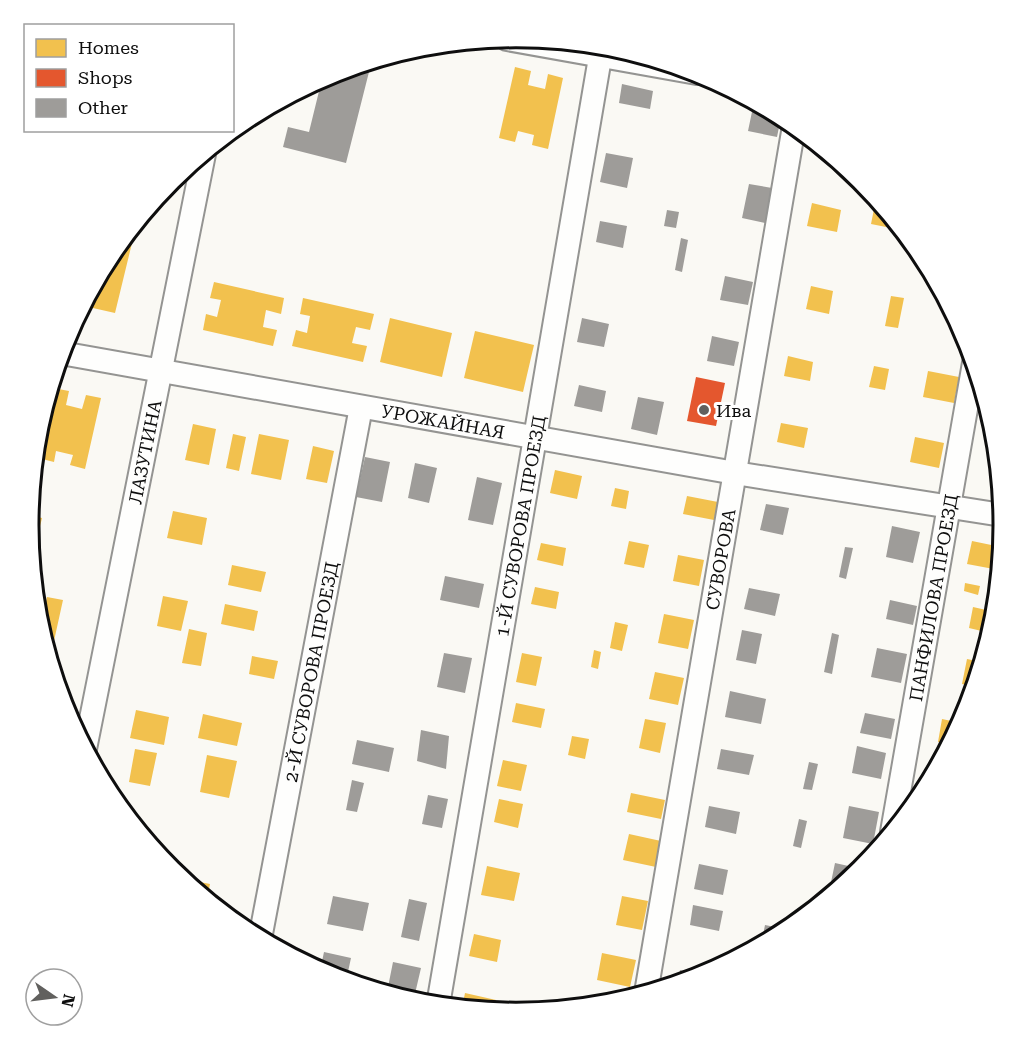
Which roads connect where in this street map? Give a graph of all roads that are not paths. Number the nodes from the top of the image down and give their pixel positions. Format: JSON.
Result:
{"nodes":[{"id":1,"x":600,"y":57,"type":"edge"},
{"id":2,"x":792,"y":137,"type":"edge"},
{"id":3,"x":201,"y":167,"type":"edge"},
{"id":4,"x":71,"y":354,"type":"edge"},
{"id":5,"x":160,"y":370,"type":"junction"},
{"id":6,"x":971,"y":381,"type":"edge"},
{"id":7,"x":361,"y":407,"type":"junction"},
{"id":8,"x":535,"y":439,"type":"junction"},
{"id":9,"x":735,"y":473,"type":"junction"},
{"id":10,"x":949,"y":507,"type":"junction"},
{"id":11,"x":993,"y":514,"type":"edge"},
{"id":12,"x":84,"y":728,"type":"edge"},
{"id":13,"x":895,"y":815,"type":"edge"},
{"id":14,"x":262,"y":929,"type":"edge"},
{"id":15,"x":648,"y":983,"type":"edge"},
{"id":16,"x":440,"y":996,"type":"edge"}],
"edges":[{"from":1,"to":8,"type":"street","name":"1-Й СУВОРОВА ПРОЕЗД"},
{"from":2,"to":9,"type":"street","name":"СУВОРОВА"},
{"from":3,"to":5,"type":"street","name":"ЛАЗУТИНА"},
{"from":4,"to":5,"type":"street","name":"УРОЖАЙНАЯ"},
{"from":5,"to":7,"type":"street","name":"УРОЖАЙНАЯ"},
{"from":5,"to":12,"type":"street","name":"ЛАЗУТИНА"},
{"from":6,"to":10,"type":"street","name":"ПАНФИЛОВА ПРОЕЗД"},
{"from":7,"to":8,"type":"street","name":"УРОЖАЙНАЯ"},
{"from":7,"to":14,"type":"street","name":"2-Й СУВОРОВА ПРОЕЗД"},
{"from":8,"to":9,"type":"street","name":"УРОЖАЙНАЯ"},
{"from":8,"to":16,"type":"street","name":"1-Й СУВОРОВА ПРОЕЗД"},
{"from":9,"to":10,"type":"street","name":"УРОЖАЙНАЯ"},
{"from":9,"to":15,"type":"street","name":"СУВОРОВА"},
{"from":10,"to":11,"type":"street","name":"УРОЖАЙНАЯ"},
{"from":10,"to":13,"type":"street","name":"ПАНФИЛОВА ПРОЕЗД"}]}
